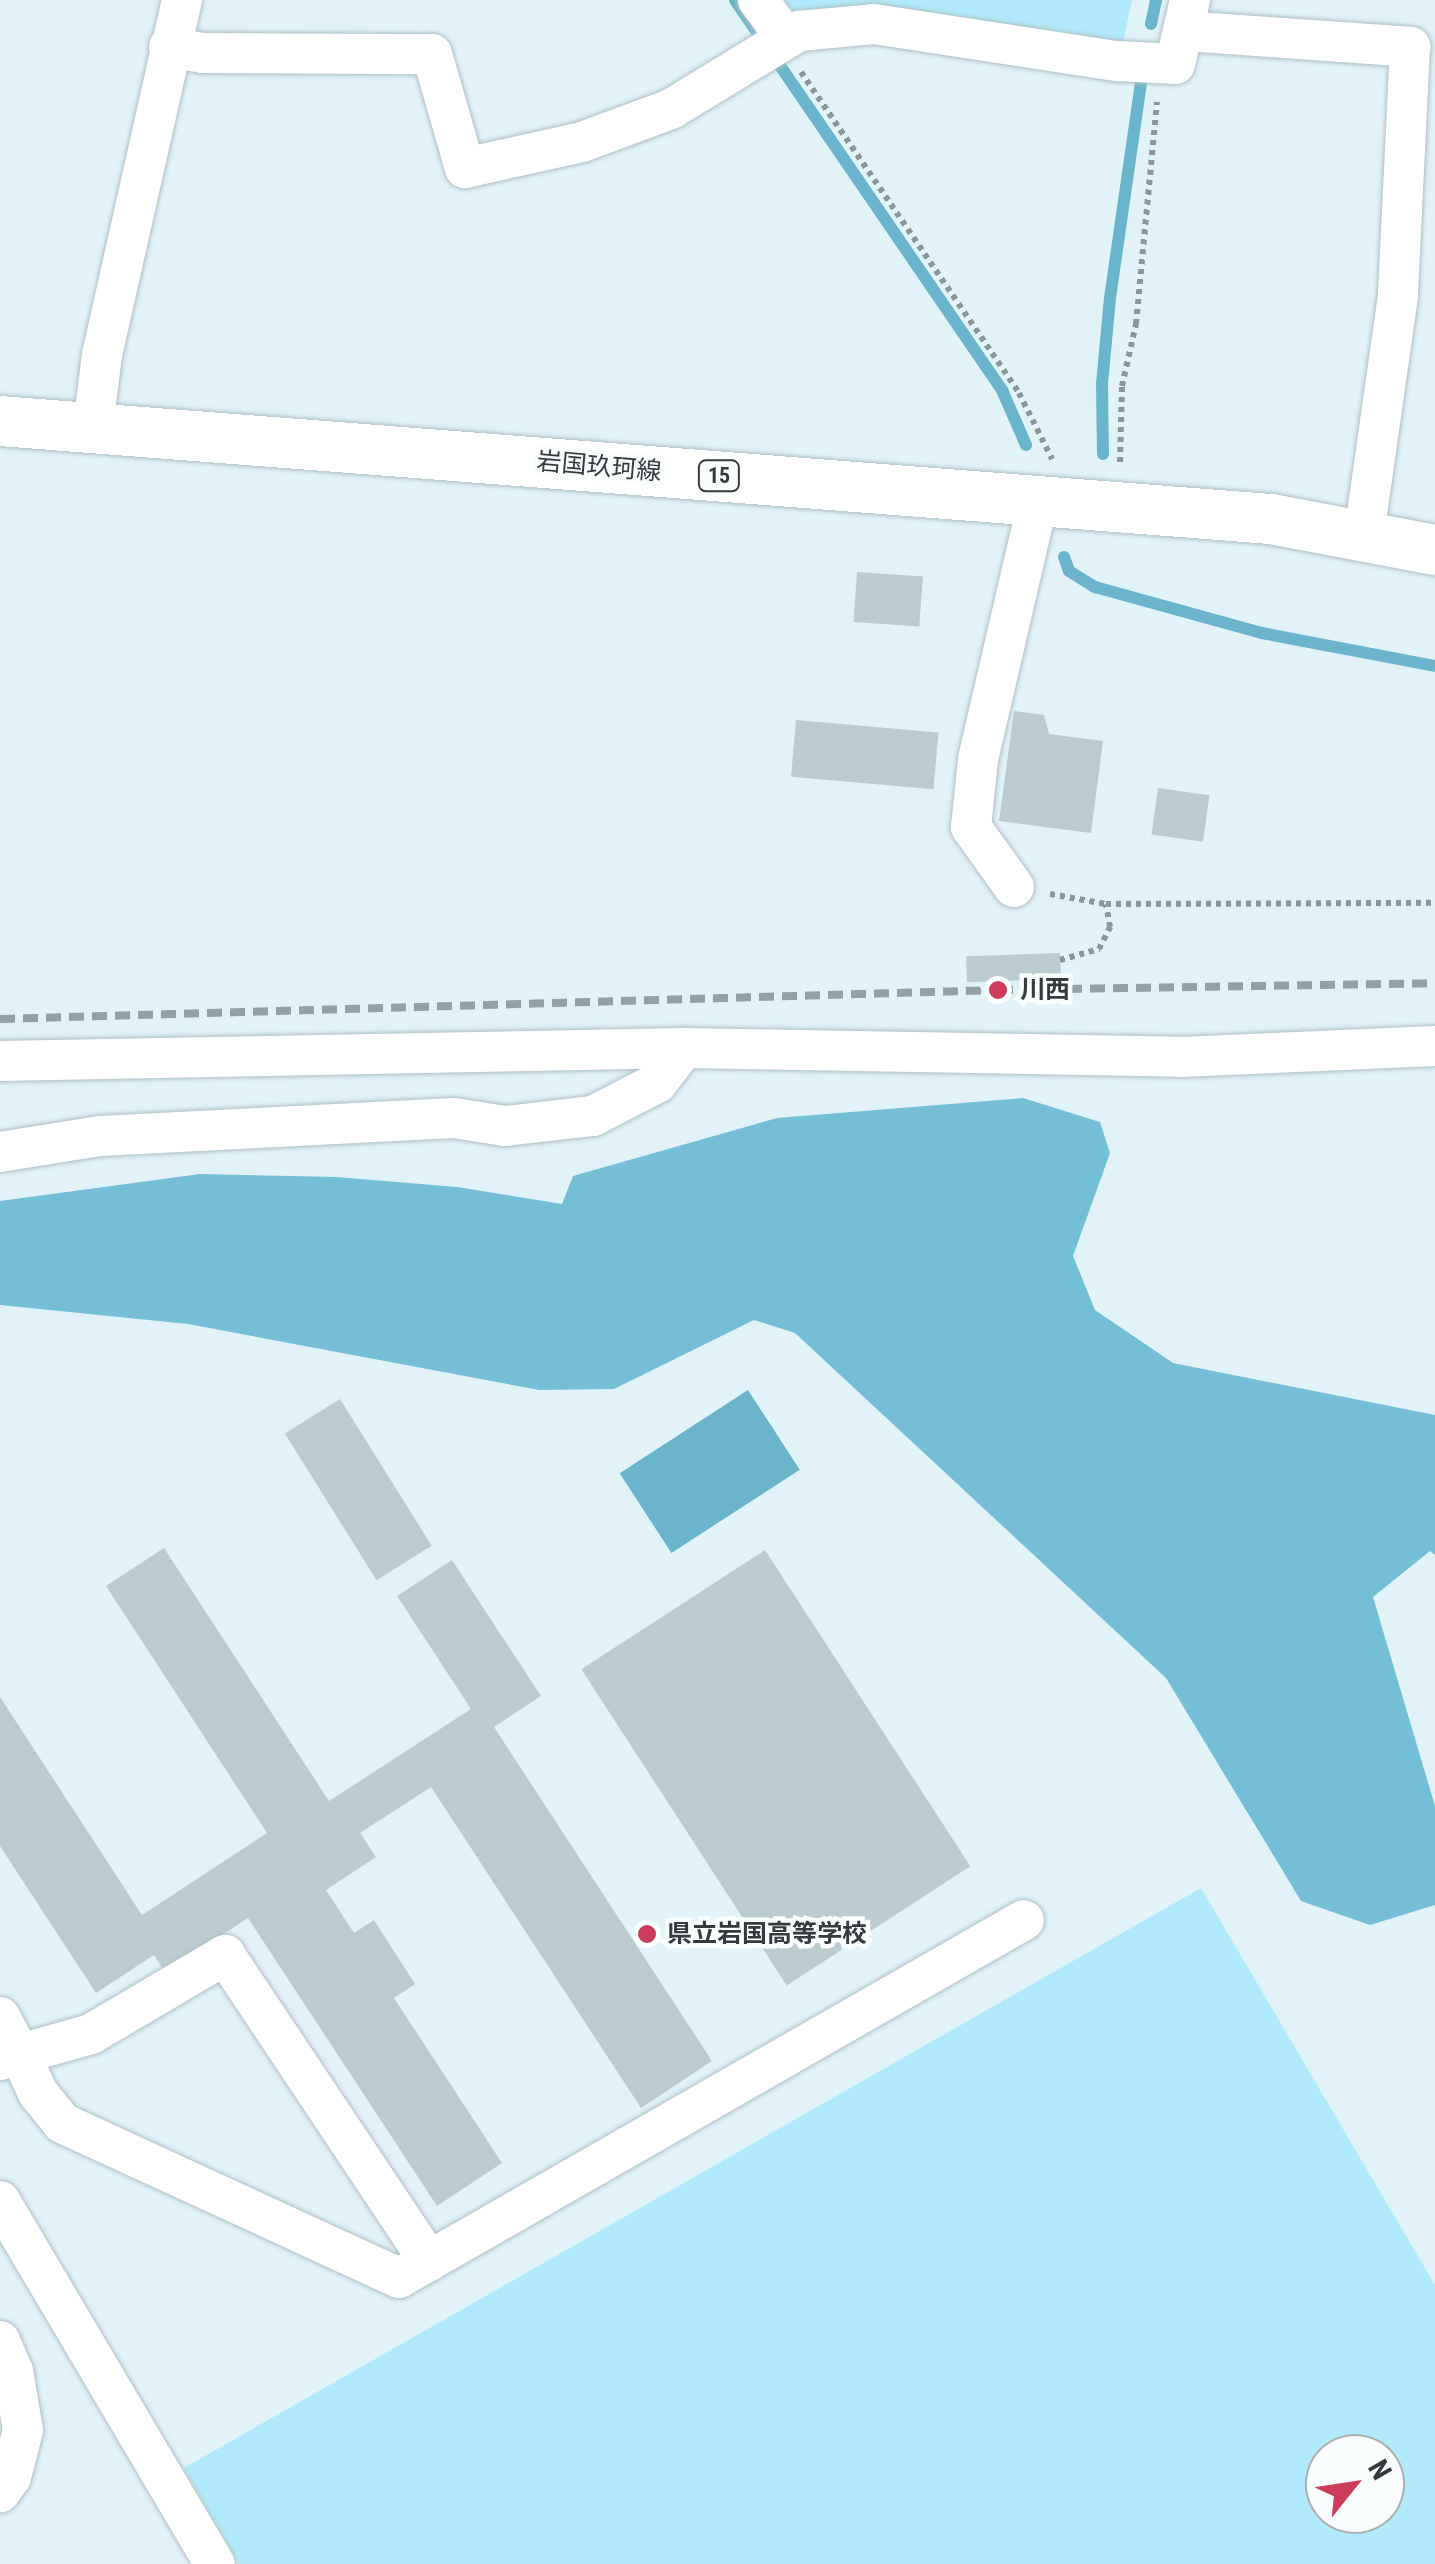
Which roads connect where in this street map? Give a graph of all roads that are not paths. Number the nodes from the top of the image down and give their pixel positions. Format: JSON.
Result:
{"nodes":[{"id":1,"x":182,"y":0,"type":"edge"},
{"id":2,"x":758,"y":0,"type":"edge"},
{"id":3,"x":1187,"y":15,"type":"edge"},
{"id":4,"x":774,"y":45,"type":"junction"},
{"id":5,"x":169,"y":48,"type":"junction"},
{"id":6,"x":1422,"y":48,"type":"edge"},
{"id":7,"x":0,"y":421,"type":"edge"},
{"id":8,"x":94,"y":427,"type":"junction"},
{"id":9,"x":1046,"y":483,"type":"junction"},
{"id":10,"x":1364,"y":534,"type":"junction"},
{"id":11,"x":1435,"y":550,"type":"edge"},
{"id":12,"x":1014,"y":888,"type":"road end"},
{"id":13,"x":1435,"y":1046,"type":"edge"},
{"id":14,"x":684,"y":1048,"type":"junction"},
{"id":15,"x":0,"y":1060,"type":"edge"},
{"id":16,"x":0,"y":1152,"type":"edge"},
{"id":17,"x":1024,"y":1920,"type":"dead end"},
{"id":18,"x":0,"y":2017,"type":"edge"},
{"id":19,"x":10,"y":2057,"type":"edge"},
{"id":20,"x":0,"y":2202,"type":"edge"},
{"id":21,"x":429,"y":2261,"type":"junction"},
{"id":22,"x":0,"y":2341,"type":"edge"},
{"id":23,"x":0,"y":2492,"type":"edge"},
{"id":24,"x":215,"y":2564,"type":"edge"}],
"edges":[{"from":1,"to":5,"type":"street"},
{"from":2,"to":4,"type":"street"},
{"from":3,"to":4,"type":"street"},
{"from":3,"to":6,"type":"street"},
{"from":4,"to":5,"type":"street"},
{"from":5,"to":8,"type":"street"},
{"from":6,"to":10,"type":"street"},
{"from":7,"to":8,"type":"main road","name":"岩国玖珂線","number":"15"},
{"from":8,"to":9,"type":"main road","name":"岩国玖珂線","number":"15"},
{"from":9,"to":10,"type":"main road","name":"岩国玖珂線","number":"15"},
{"from":9,"to":12,"type":"street"},
{"from":10,"to":11,"type":"main road","name":"岩国玖珂線","number":"15"},
{"from":13,"to":14,"type":"street"},
{"from":14,"to":15,"type":"street"},
{"from":14,"to":16,"type":"street"},
{"from":17,"to":21,"type":"street"},
{"from":18,"to":19,"type":"street"},
{"from":19,"to":21,"type":"street"},
{"from":19,"to":21,"type":"street"},
{"from":20,"to":24,"type":"street"},
{"from":22,"to":23,"type":"street"}]}
